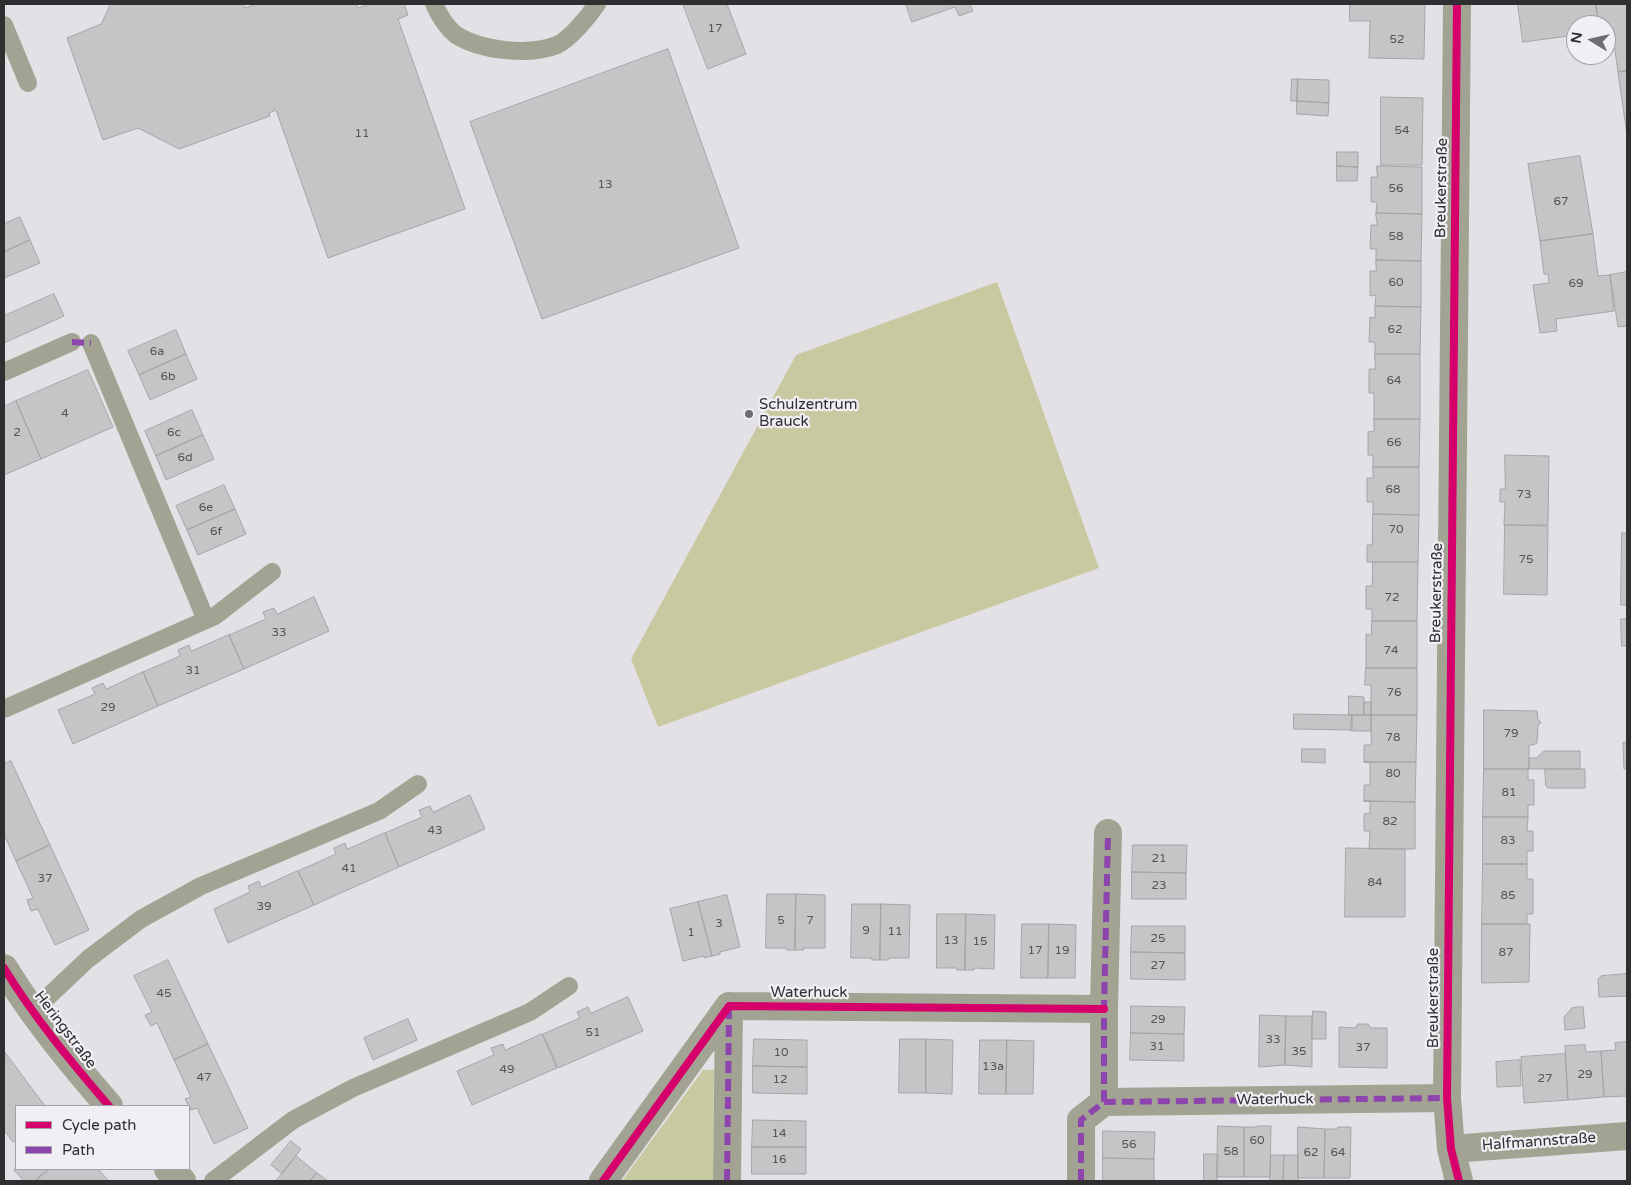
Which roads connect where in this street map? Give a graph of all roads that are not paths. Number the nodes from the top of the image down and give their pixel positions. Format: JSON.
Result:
{"nodes":[{"id":1,"x":434,"y":4,"type":"edge"},
{"id":2,"x":597,"y":4,"type":"edge"},
{"id":3,"x":1457,"y":4,"type":"edge"},
{"id":4,"x":4,"y":25,"type":"edge"},
{"id":5,"x":28,"y":83,"type":"dead end"},
{"id":6,"x":72,"y":342,"type":"dead end"},
{"id":7,"x":91,"y":343,"type":"dead end"},
{"id":8,"x":4,"y":372,"type":"edge"},
{"id":9,"x":272,"y":572,"type":"dead end"},
{"id":10,"x":206,"y":620,"type":"junction"},
{"id":11,"x":4,"y":709,"type":"edge"},
{"id":12,"x":418,"y":784,"type":"dead end"},
{"id":13,"x":1108,"y":833,"type":"dead end"},
{"id":14,"x":4,"y":968,"type":"edge"},
{"id":15,"x":569,"y":986,"type":"dead end"},
{"id":16,"x":729,"y":1006,"type":"junction"},
{"id":17,"x":1104,"y":1009,"type":"junction"},
{"id":18,"x":33,"y":1011,"type":"junction"},
{"id":19,"x":1447,"y":1098,"type":"junction"},
{"id":20,"x":1104,"y":1102,"type":"junction"},
{"id":21,"x":107,"y":1105,"type":"edge"},
{"id":22,"x":1627,"y":1136,"type":"edge"},
{"id":23,"x":1451,"y":1149,"type":"junction"},
{"id":24,"x":169,"y":1170,"type":"edge"},
{"id":25,"x":182,"y":1181,"type":"edge"},
{"id":26,"x":213,"y":1181,"type":"edge"},
{"id":27,"x":603,"y":1181,"type":"edge"},
{"id":28,"x":727,"y":1181,"type":"edge"},
{"id":29,"x":1081,"y":1181,"type":"edge"},
{"id":30,"x":1459,"y":1181,"type":"edge"}],
"edges":[{"from":1,"to":2,"type":"lane"},
{"from":3,"to":19,"type":"street","name":"Breukerstraße"},
{"from":4,"to":5,"type":"lane"},
{"from":6,"to":8,"type":"lane"},
{"from":7,"to":10,"type":"lane"},
{"from":9,"to":10,"type":"lane"},
{"from":10,"to":11,"type":"lane"},
{"from":12,"to":18,"type":"lane"},
{"from":13,"to":17,"type":"street"},
{"from":14,"to":18,"type":"street","name":"Heringstraße"},
{"from":15,"to":26,"type":"lane"},
{"from":16,"to":17,"type":"street","name":"Waterhuck"},
{"from":16,"to":27,"type":"street"},
{"from":16,"to":28,"type":"street"},
{"from":17,"to":20,"type":"street"},
{"from":18,"to":21,"type":"street","name":"Heringstraße"},
{"from":19,"to":20,"type":"street","name":"Waterhuck"},
{"from":19,"to":23,"type":"street","name":"Breukerstraße"},
{"from":20,"to":29,"type":"street"},
{"from":22,"to":23,"type":"street","name":"Halfmannstraße"},
{"from":23,"to":30,"type":"street","name":"Breukerstraße"},
{"from":24,"to":25,"type":"street"}]}
